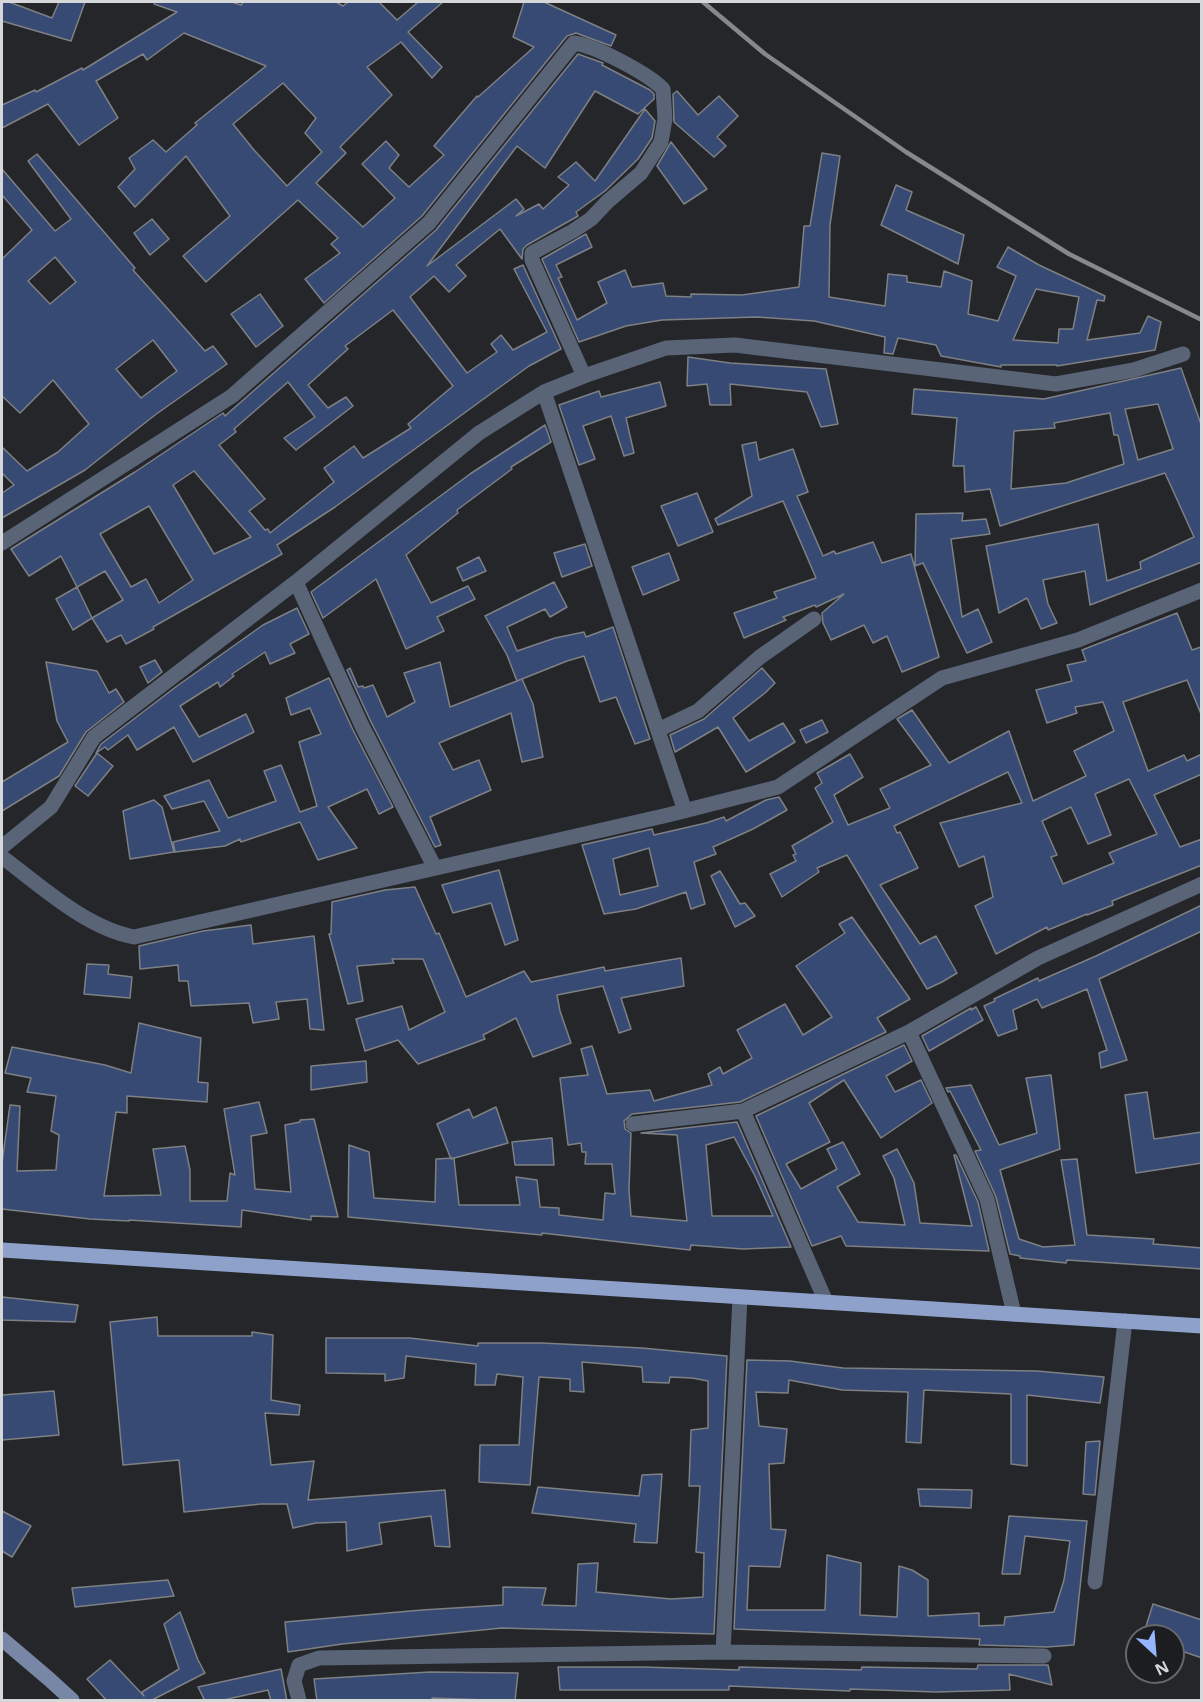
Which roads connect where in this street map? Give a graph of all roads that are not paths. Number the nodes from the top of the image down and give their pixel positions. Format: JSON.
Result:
{"nodes":[{"id":1,"x":1183,"y":354,"type":"dead end"},
{"id":2,"x":584,"y":376,"type":"junction"},
{"id":3,"x":544,"y":392,"type":"junction"},
{"id":4,"x":2,"y":543,"type":"edge"},
{"id":5,"x":296,"y":582,"type":"junction"},
{"id":6,"x":1202,"y":590,"type":"edge"},
{"id":7,"x":814,"y":619,"type":"dead end"},
{"id":8,"x":658,"y":730,"type":"junction"},
{"id":9,"x":685,"y":810,"type":"junction"},
{"id":10,"x":2,"y":847,"type":"edge"},
{"id":11,"x":2,"y":857,"type":"edge"},
{"id":12,"x":435,"y":868,"type":"junction"},
{"id":13,"x":1202,"y":884,"type":"edge"},
{"id":14,"x":909,"y":1032,"type":"junction"},
{"id":15,"x":743,"y":1111,"type":"junction"},
{"id":16,"x":633,"y":1124,"type":"dead end"},
{"id":17,"x":2,"y":1250,"type":"edge"},
{"id":18,"x":740,"y":1297,"type":"junction"},
{"id":19,"x":826,"y":1302,"type":"junction"},
{"id":20,"x":1014,"y":1314,"type":"junction"},
{"id":21,"x":1125,"y":1321,"type":"junction"},
{"id":22,"x":1202,"y":1326,"type":"edge"},
{"id":23,"x":1095,"y":1581,"type":"dead end"},
{"id":24,"x":2,"y":1639,"type":"edge"},
{"id":25,"x":723,"y":1652,"type":"junction"},
{"id":26,"x":1044,"y":1656,"type":"dead end"},
{"id":27,"x":72,"y":1701,"type":"edge"},
{"id":28,"x":299,"y":1701,"type":"edge"}],
"edges":[{"from":1,"to":2,"type":"street"},
{"from":2,"to":3,"type":"street"},
{"from":2,"to":4,"type":"street"},
{"from":3,"to":5,"type":"street"},
{"from":3,"to":8,"type":"street"},
{"from":5,"to":10,"type":"street"},
{"from":5,"to":12,"type":"street"},
{"from":6,"to":9,"type":"street"},
{"from":7,"to":8,"type":"street"},
{"from":8,"to":9,"type":"street"},
{"from":9,"to":12,"type":"street"},
{"from":11,"to":12,"type":"street"},
{"from":13,"to":14,"type":"street"},
{"from":14,"to":15,"type":"street"},
{"from":14,"to":20,"type":"street"},
{"from":15,"to":16,"type":"street"},
{"from":15,"to":19,"type":"street"},
{"from":17,"to":18,"type":"main road"},
{"from":18,"to":19,"type":"main road"},
{"from":18,"to":25,"type":"street"},
{"from":19,"to":20,"type":"main road"},
{"from":20,"to":21,"type":"main road"},
{"from":21,"to":22,"type":"main road"},
{"from":21,"to":23,"type":"street"},
{"from":24,"to":27,"type":"street"},
{"from":25,"to":26,"type":"street"},
{"from":25,"to":28,"type":"street"}]}
